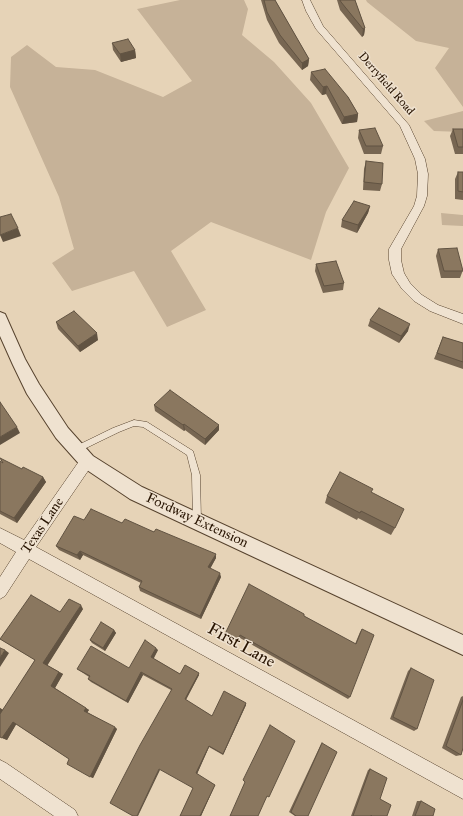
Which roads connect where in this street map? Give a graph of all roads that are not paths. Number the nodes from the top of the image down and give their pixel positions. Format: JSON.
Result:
{"nodes":[{"id":1,"x":306,"y":0,"type":"edge"},
{"id":2,"x":0,"y":318,"type":"edge"},
{"id":3,"x":463,"y":319,"type":"edge"},
{"id":4,"x":82,"y":455,"type":"junction"},
{"id":5,"x":197,"y":522,"type":"junction"},
{"id":6,"x":0,"y":535,"type":"edge"},
{"id":7,"x":26,"y":550,"type":"junction"},
{"id":8,"x":0,"y":591,"type":"edge"},
{"id":9,"x":463,"y":645,"type":"edge"},
{"id":10,"x":0,"y":769,"type":"edge"},
{"id":11,"x":463,"y":790,"type":"edge"},
{"id":12,"x":69,"y":816,"type":"edge"}],
"edges":[{"from":1,"to":3,"type":"street","name":"Derryfield Road"},
{"from":2,"to":4,"type":"street","name":"Fordway Extension"},
{"from":4,"to":5,"type":"street","name":"Fordway Extension"},
{"from":4,"to":5,"type":"lane"},
{"from":4,"to":7,"type":"street","name":"Texas Lane"},
{"from":5,"to":9,"type":"street","name":"Fordway Extension"},
{"from":6,"to":7,"type":"street","name":"First Lane"},
{"from":7,"to":8,"type":"street","name":"Texas Lane"},
{"from":7,"to":11,"type":"street","name":"First Lane"},
{"from":10,"to":12,"type":"street"}]}
